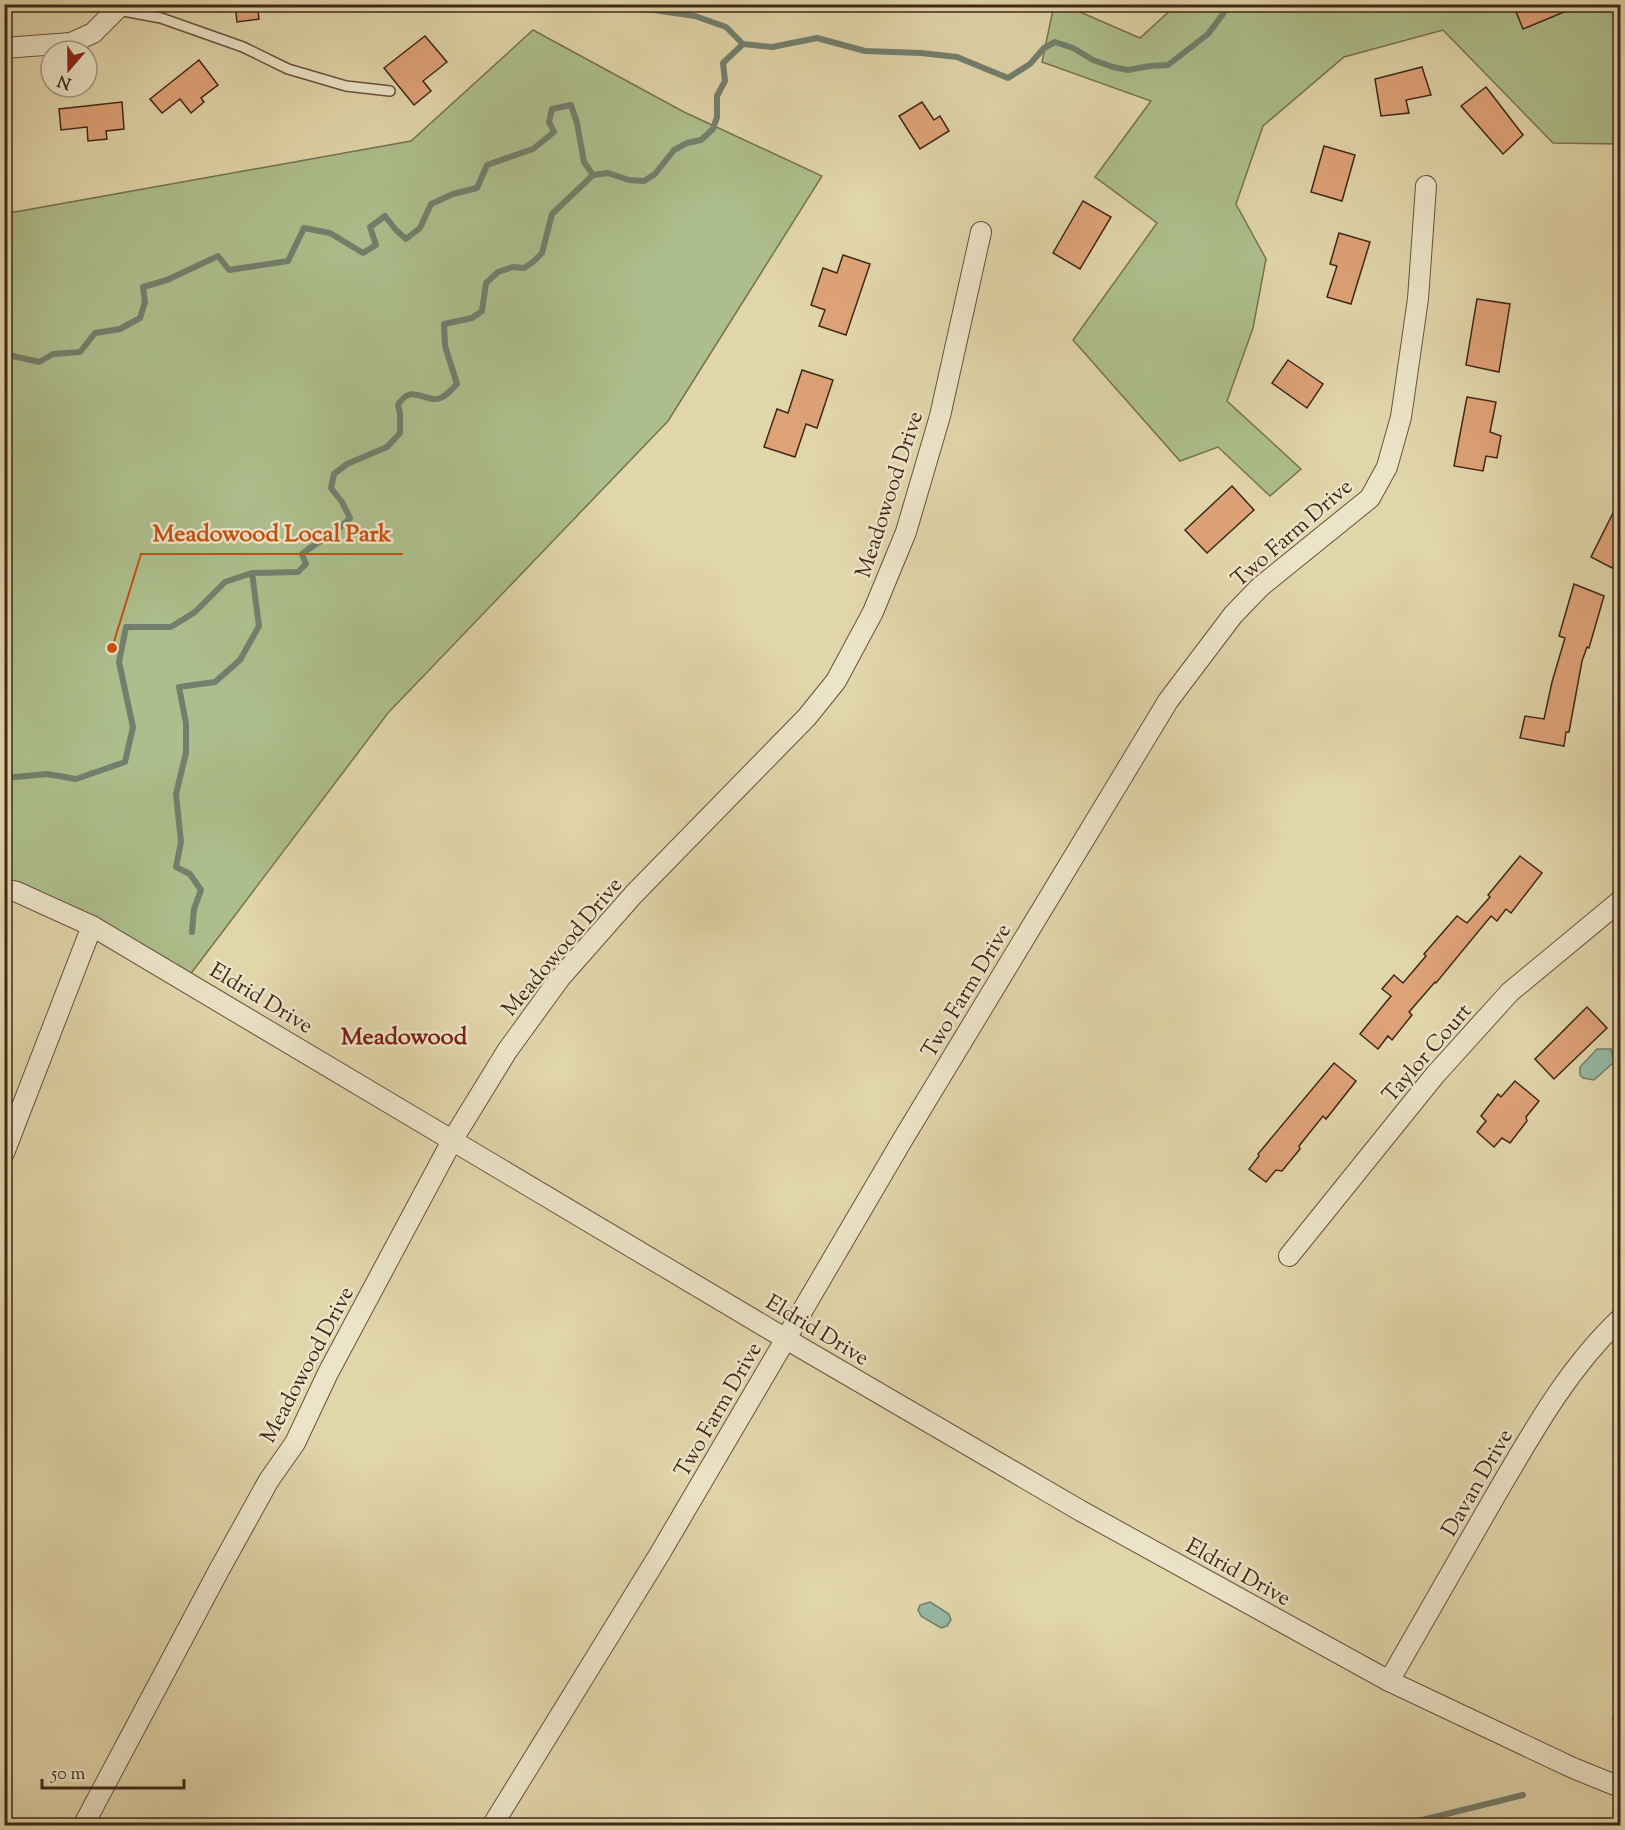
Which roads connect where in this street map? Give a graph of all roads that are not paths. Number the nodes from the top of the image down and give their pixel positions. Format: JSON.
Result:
{"nodes":[{"id":1,"x":119,"y":7,"type":"edge"},
{"id":2,"x":4,"y":48,"type":"edge"},
{"id":3,"x":390,"y":91,"type":"dead end"},
{"id":4,"x":1426,"y":186,"type":"dead end"},
{"id":5,"x":981,"y":232,"type":"dead end"},
{"id":6,"x":4,"y":889,"type":"edge"},
{"id":7,"x":1620,"y":901,"type":"edge"},
{"id":8,"x":92,"y":926,"type":"junction"},
{"id":9,"x":453,"y":1139,"type":"junction"},
{"id":10,"x":5,"y":1148,"type":"edge"},
{"id":11,"x":1288,"y":1256,"type":"dead end"},
{"id":12,"x":1620,"y":1318,"type":"edge"},
{"id":13,"x":786,"y":1339,"type":"junction"},
{"id":14,"x":1389,"y":1681,"type":"junction"},
{"id":15,"x":1620,"y":1787,"type":"edge"},
{"id":16,"x":83,"y":1826,"type":"edge"},
{"id":17,"x":492,"y":1826,"type":"edge"}],
"edges":[{"from":1,"to":2,"type":"street"},
{"from":1,"to":3,"type":"lane"},
{"from":4,"to":13,"type":"street","name":"Two Farm Drive"},
{"from":5,"to":9,"type":"street","name":"Meadowood Drive"},
{"from":6,"to":8,"type":"street","name":"Eldrid Drive"},
{"from":7,"to":11,"type":"street","name":"Taylor Court"},
{"from":8,"to":9,"type":"street","name":"Eldrid Drive"},
{"from":8,"to":10,"type":"street"},
{"from":9,"to":13,"type":"street","name":"Eldrid Drive"},
{"from":9,"to":16,"type":"street","name":"Meadowood Drive"},
{"from":12,"to":14,"type":"street","name":"Davan Drive"},
{"from":13,"to":14,"type":"street","name":"Eldrid Drive"},
{"from":13,"to":17,"type":"street","name":"Two Farm Drive"},
{"from":14,"to":15,"type":"street","name":"Eldrid Drive"}]}
